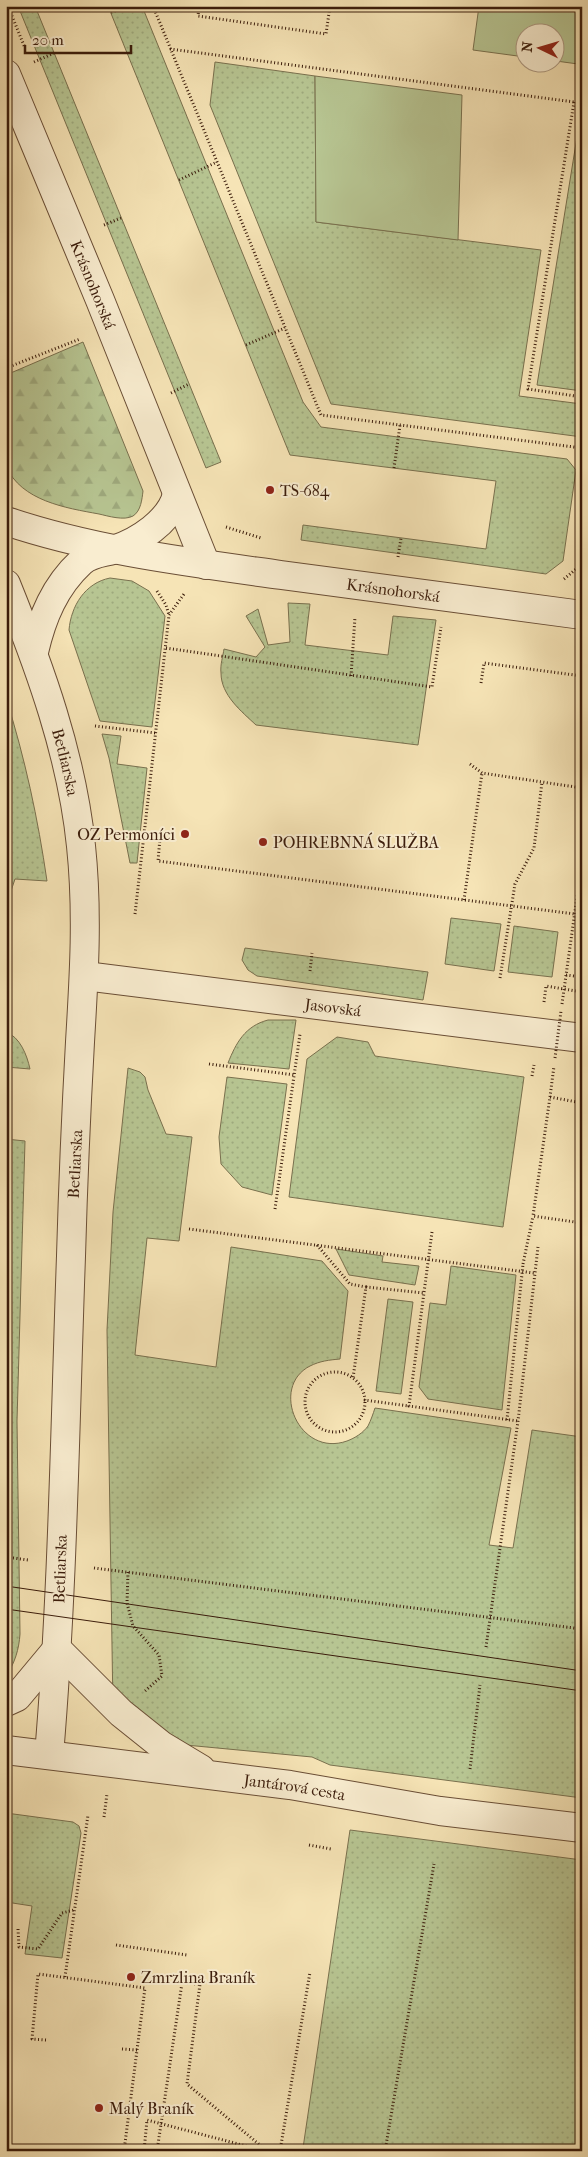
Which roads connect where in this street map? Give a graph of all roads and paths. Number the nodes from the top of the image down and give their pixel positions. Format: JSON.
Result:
{"nodes":[{"id":1,"x":138,"y":6,"type":"edge"},
{"id":2,"x":153,"y":6,"type":"edge"},
{"id":3,"x":199,"y":6,"type":"edge"},
{"id":4,"x":330,"y":6,"type":"edge"},
{"id":5,"x":111,"y":12,"type":"dead end"},
{"id":6,"x":170,"y":49,"type":"junction"},
{"id":7,"x":54,"y":53,"type":"dead end"},
{"id":8,"x":32,"y":63,"type":"dead end"},
{"id":9,"x":6,"y":74,"type":"edge"},
{"id":10,"x":574,"y":102,"type":"junction"},
{"id":11,"x":582,"y":103,"type":"edge"},
{"id":12,"x":216,"y":162,"type":"junction"},
{"id":13,"x":179,"y":180,"type":"dead end"},
{"id":14,"x":121,"y":218,"type":"dead end"},
{"id":15,"x":99,"y":227,"type":"dead end"},
{"id":16,"x":285,"y":328,"type":"junction"},
{"id":17,"x":87,"y":336,"type":"dead end"},
{"id":18,"x":246,"y":345,"type":"dead end"},
{"id":19,"x":6,"y":368,"type":"edge"},
{"id":20,"x":189,"y":384,"type":"dead end"},
{"id":21,"x":168,"y":394,"type":"dead end"},
{"id":22,"x":582,"y":397,"type":"edge"},
{"id":23,"x":400,"y":425,"type":"junction"},
{"id":24,"x":582,"y":448,"type":"edge"},
{"id":25,"x":394,"y":468,"type":"dead end"},
{"id":26,"x":177,"y":494,"type":"junction"},
{"id":27,"x":6,"y":521,"type":"edge"},
{"id":28,"x":402,"y":538,"type":"dead end"},
{"id":29,"x":113,"y":550,"type":"junction"},
{"id":30,"x":398,"y":562,"type":"dead end"},
{"id":31,"x":206,"y":565,"type":"junction"},
{"id":32,"x":6,"y":584,"type":"edge"},
{"id":33,"x":356,"y":585,"type":"junction"},
{"id":34,"x":582,"y":615,"type":"edge"},
{"id":35,"x":442,"y":620,"type":"dead end"},
{"id":36,"x":166,"y":648,"type":"junction"},
{"id":37,"x":34,"y":652,"type":"junction"},
{"id":38,"x":351,"y":676,"type":"junction"},
{"id":39,"x":582,"y":676,"type":"edge"},
{"id":40,"x":481,"y":683,"type":"dead end"},
{"id":41,"x":95,"y":726,"type":"dead end"},
{"id":42,"x":156,"y":732,"type":"junction"},
{"id":43,"x":470,"y":764,"type":"dead end"},
{"id":44,"x":482,"y":773,"type":"junction"},
{"id":45,"x":542,"y":782,"type":"junction"},
{"id":46,"x":582,"y":788,"type":"edge"},
{"id":47,"x":160,"y":838,"type":"dead end"},
{"id":48,"x":582,"y":861,"type":"edge"},
{"id":49,"x":464,"y":900,"type":"junction"},
{"id":50,"x":135,"y":914,"type":"dead end"},
{"id":51,"x":575,"y":914,"type":"junction"},
{"id":52,"x":312,"y":953,"type":"dead end"},
{"id":53,"x":566,"y":975,"type":"junction"},
{"id":54,"x":85,"y":976,"type":"junction"},
{"id":55,"x":582,"y":977,"type":"edge"},
{"id":56,"x":500,"y":978,"type":"dead end"},
{"id":57,"x":563,"y":1001,"type":"dead end"},
{"id":58,"x":305,"y":1003,"type":"junction"},
{"id":59,"x":561,"y":1011,"type":"dead end"},
{"id":60,"x":582,"y":1038,"type":"edge"},
{"id":61,"x":555,"y":1058,"type":"dead end"},
{"id":62,"x":210,"y":1064,"type":"dead end"},
{"id":63,"x":295,"y":1075,"type":"junction"},
{"id":64,"x":553,"y":1075,"type":"dead end"},
{"id":65,"x":550,"y":1097,"type":"junction"},
{"id":66,"x":582,"y":1102,"type":"edge"},
{"id":67,"x":275,"y":1209,"type":"dead end"},
{"id":68,"x":533,"y":1216,"type":"junction"},
{"id":69,"x":582,"y":1223,"type":"edge"},
{"id":70,"x":189,"y":1229,"type":"dead end"},
{"id":71,"x":432,"y":1232,"type":"dead end"},
{"id":72,"x":317,"y":1245,"type":"junction"},
{"id":73,"x":538,"y":1247,"type":"dead end"},
{"id":74,"x":428,"y":1260,"type":"junction"},
{"id":75,"x":534,"y":1273,"type":"junction"},
{"id":76,"x":366,"y":1287,"type":"junction"},
{"id":77,"x":424,"y":1293,"type":"junction"},
{"id":78,"x":353,"y":1378,"type":"junction"},
{"id":79,"x":364,"y":1400,"type":"junction"},
{"id":80,"x":409,"y":1406,"type":"junction"},
{"id":81,"x":507,"y":1420,"type":"junction"},
{"id":82,"x":518,"y":1421,"type":"junction"},
{"id":83,"x":116,"y":1571,"type":"dead end"},
{"id":84,"x":128,"y":1572,"type":"junction"},
{"id":85,"x":490,"y":1618,"type":"junction"},
{"id":86,"x":582,"y":1629,"type":"edge"},
{"id":87,"x":486,"y":1647,"type":"dead end"},
{"id":88,"x":57,"y":1649,"type":"junction"},
{"id":89,"x":162,"y":1676,"type":"dead end"},
{"id":90,"x":480,"y":1685,"type":"dead end"},
{"id":91,"x":6,"y":1702,"type":"edge"},
{"id":92,"x":6,"y":1750,"type":"edge"},
{"id":93,"x":49,"y":1756,"type":"junction"},
{"id":94,"x":470,"y":1769,"type":"dead end"},
{"id":95,"x":211,"y":1774,"type":"junction"},
{"id":96,"x":88,"y":1815,"type":"dead end"},
{"id":97,"x":582,"y":1828,"type":"edge"},
{"id":98,"x":309,"y":1845,"type":"dead end"},
{"id":99,"x":331,"y":1848,"type":"dead end"},
{"id":100,"x":434,"y":1864,"type":"dead end"},
{"id":101,"x":74,"y":1910,"type":"junction"},
{"id":102,"x":18,"y":1928,"type":"dead end"},
{"id":103,"x":116,"y":1945,"type":"dead end"},
{"id":104,"x":187,"y":1955,"type":"dead end"},
{"id":105,"x":310,"y":1972,"type":"dead end"},
{"id":106,"x":65,"y":1977,"type":"junction"},
{"id":107,"x":46,"y":2040,"type":"dead end"},
{"id":108,"x":122,"y":2049,"type":"dead end"},
{"id":109,"x":137,"y":2050,"type":"junction"},
{"id":110,"x":124,"y":2151,"type":"edge"},
{"id":111,"x":144,"y":2151,"type":"edge"},
{"id":112,"x":158,"y":2151,"type":"edge"},
{"id":113,"x":266,"y":2151,"type":"edge"},
{"id":114,"x":280,"y":2151,"type":"edge"},
{"id":115,"x":385,"y":2151,"type":"edge"}],
"edges":[{"from":1,"to":5,"type":"path"},
{"from":2,"to":6,"type":"path"},
{"from":3,"to":4,"type":"path"},
{"from":6,"to":10,"type":"path"},
{"from":6,"to":12,"type":"path"},
{"from":7,"to":8,"type":"path"},
{"from":9,"to":26,"type":"street","name":"Krásnohorská"},
{"from":10,"to":11,"type":"path"},
{"from":10,"to":22,"type":"path"},
{"from":12,"to":13,"type":"path"},
{"from":12,"to":16,"type":"path"},
{"from":14,"to":15,"type":"path"},
{"from":16,"to":18,"type":"path"},
{"from":16,"to":23,"type":"path"},
{"from":17,"to":19,"type":"path"},
{"from":20,"to":21,"type":"path"},
{"from":23,"to":24,"type":"path"},
{"from":23,"to":25,"type":"path"},
{"from":26,"to":29,"type":"street","name":"Krásnohorská"},
{"from":26,"to":31,"type":"street","name":"Krásnohorská"},
{"from":27,"to":29,"type":"street","name":"Krásnohorská"},
{"from":28,"to":30,"type":"path"},
{"from":29,"to":31,"type":"street","name":"Krásnohorská"},
{"from":29,"to":37,"type":"street","name":"Krásnohorská"},
{"from":31,"to":33,"type":"street","name":"Krásnohorská"},
{"from":31,"to":36,"type":"path"},
{"from":32,"to":37,"type":"street","name":"Betliarska"},
{"from":33,"to":34,"type":"street","name":"Krásnohorská"},
{"from":33,"to":38,"type":"path"},
{"from":35,"to":38,"type":"path"},
{"from":36,"to":38,"type":"path"},
{"from":36,"to":42,"type":"path"},
{"from":37,"to":54,"type":"street","name":"Betliarska"},
{"from":39,"to":40,"type":"path"},
{"from":41,"to":42,"type":"path"},
{"from":42,"to":50,"type":"path"},
{"from":43,"to":44,"type":"path"},
{"from":44,"to":45,"type":"path"},
{"from":44,"to":49,"type":"path"},
{"from":45,"to":46,"type":"path"},
{"from":45,"to":56,"type":"path"},
{"from":47,"to":49,"type":"path"},
{"from":48,"to":51,"type":"path"},
{"from":49,"to":51,"type":"path"},
{"from":51,"to":53,"type":"path"},
{"from":52,"to":58,"type":"path"},
{"from":53,"to":55,"type":"path"},
{"from":53,"to":57,"type":"path"},
{"from":54,"to":58,"type":"street","name":"Jasovská"},
{"from":54,"to":88,"type":"street","name":"Betliarska"},
{"from":58,"to":60,"type":"street","name":"Jasovská"},
{"from":58,"to":63,"type":"path"},
{"from":59,"to":61,"type":"path","bridge":true},
{"from":62,"to":63,"type":"path"},
{"from":63,"to":67,"type":"path"},
{"from":64,"to":65,"type":"path"},
{"from":65,"to":66,"type":"path"},
{"from":65,"to":68,"type":"path"},
{"from":68,"to":69,"type":"path"},
{"from":68,"to":81,"type":"path","bridge":true},
{"from":70,"to":72,"type":"path"},
{"from":71,"to":74,"type":"path"},
{"from":72,"to":74,"type":"path"},
{"from":72,"to":76,"type":"path"},
{"from":73,"to":75,"type":"path"},
{"from":74,"to":75,"type":"path"},
{"from":74,"to":77,"type":"path"},
{"from":75,"to":82,"type":"path"},
{"from":76,"to":77,"type":"path"},
{"from":76,"to":78,"type":"path"},
{"from":77,"to":80,"type":"path"},
{"from":78,"to":79,"type":"path"},
{"from":78,"to":79,"type":"path"},
{"from":79,"to":80,"type":"path"},
{"from":80,"to":81,"type":"path"},
{"from":81,"to":82,"type":"path"},
{"from":82,"to":85,"type":"path"},
{"from":83,"to":84,"type":"path"},
{"from":84,"to":85,"type":"path"},
{"from":84,"to":89,"type":"path"},
{"from":85,"to":86,"type":"path"},
{"from":85,"to":87,"type":"path"},
{"from":88,"to":91,"type":"street"},
{"from":88,"to":93,"type":"street","name":"Betliarska"},
{"from":88,"to":95,"type":"street"},
{"from":90,"to":94,"type":"path"},
{"from":92,"to":93,"type":"street","name":"Jantárová cesta"},
{"from":93,"to":95,"type":"street","name":"Jantárová cesta"},
{"from":95,"to":97,"type":"street","name":"Jantárová cesta"},
{"from":96,"to":101,"type":"path"},
{"from":98,"to":99,"type":"path"},
{"from":100,"to":115,"type":"path"},
{"from":101,"to":102,"type":"path"},
{"from":101,"to":106,"type":"path"},
{"from":103,"to":104,"type":"path"},
{"from":105,"to":114,"type":"path"},
{"from":106,"to":107,"type":"path"},
{"from":106,"to":109,"type":"path"},
{"from":108,"to":109,"type":"path"},
{"from":109,"to":110,"type":"path"},
{"from":111,"to":113,"type":"path"},
{"from":112,"to":113,"type":"path"}]}
